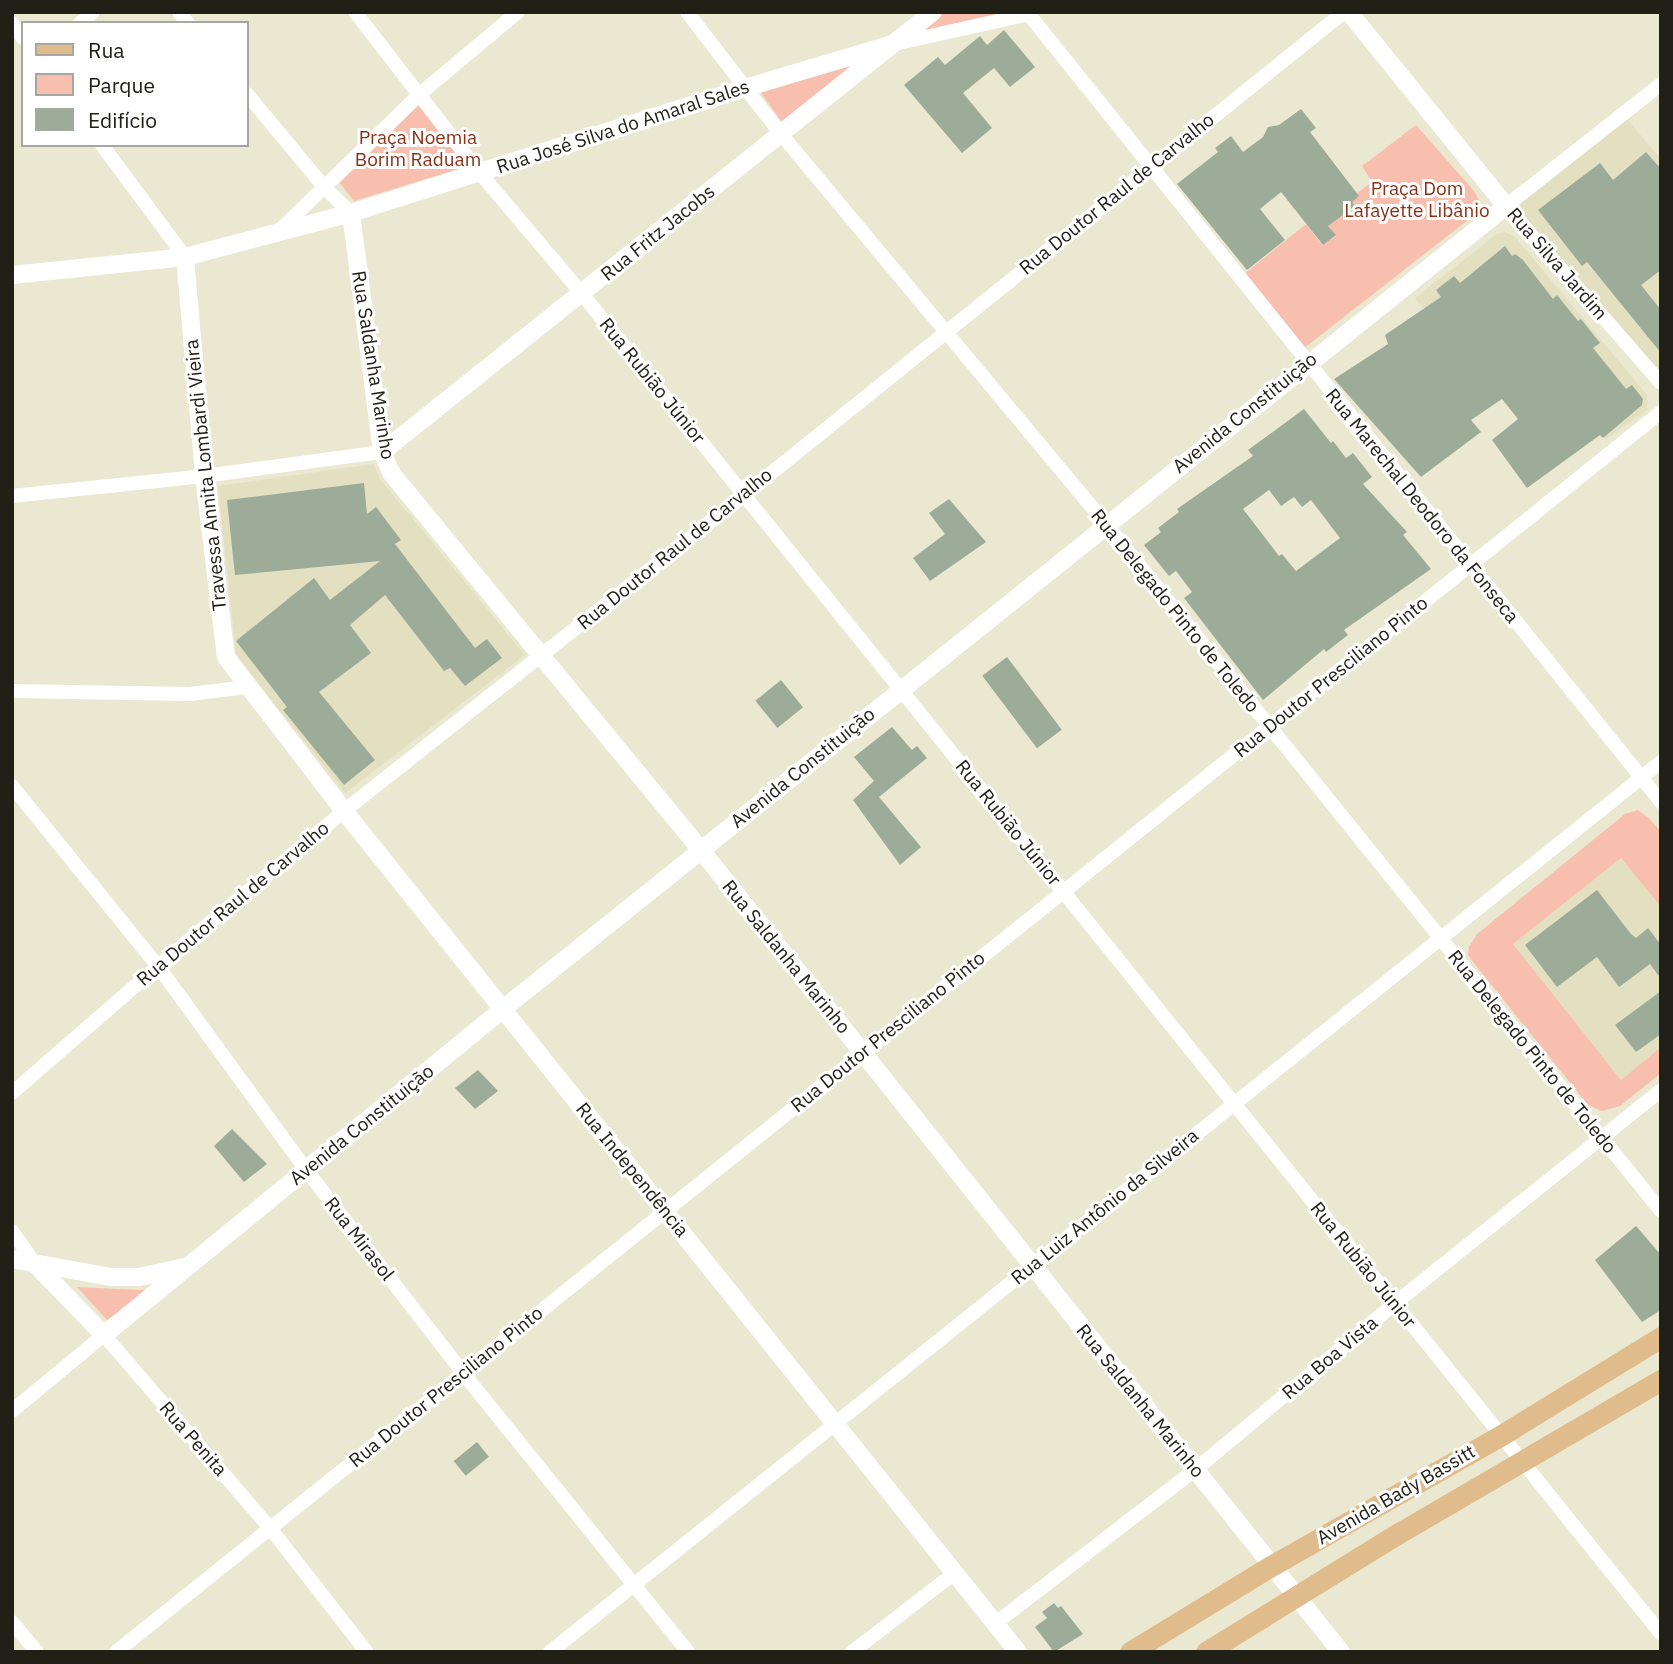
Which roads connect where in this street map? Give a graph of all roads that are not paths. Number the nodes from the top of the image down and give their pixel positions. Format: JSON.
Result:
{"nodes":[{"id":1,"x":355,"y":12,"type":"edge"},
{"id":2,"x":518,"y":12,"type":"edge"},
{"id":3,"x":687,"y":12,"type":"edge"},
{"id":4,"x":933,"y":12,"type":"edge"},
{"id":5,"x":1346,"y":12,"type":"edge"},
{"id":6,"x":1028,"y":13,"type":"edge"},
{"id":7,"x":893,"y":44,"type":"junction"},
{"id":8,"x":1661,"y":85,"type":"edge"},
{"id":9,"x":745,"y":88,"type":"junction"},
{"id":10,"x":421,"y":93,"type":"junction"},
{"id":11,"x":248,"y":95,"type":"edge"},
{"id":12,"x":781,"y":134,"type":"junction"},
{"id":13,"x":103,"y":147,"type":"edge"},
{"id":14,"x":1150,"y":168,"type":"junction"},
{"id":15,"x":480,"y":173,"type":"junction"},
{"id":16,"x":325,"y":188,"type":"junction"},
{"id":17,"x":1506,"y":205,"type":"junction"},
{"id":18,"x":351,"y":213,"type":"junction"},
{"id":19,"x":279,"y":231,"type":"junction"},
{"id":20,"x":185,"y":257,"type":"junction"},
{"id":21,"x":12,"y":275,"type":"edge"},
{"id":22,"x":583,"y":295,"type":"junction"},
{"id":23,"x":944,"y":332,"type":"junction"},
{"id":24,"x":1307,"y":364,"type":"junction"},
{"id":25,"x":1661,"y":383,"type":"edge"},
{"id":26,"x":1661,"y":412,"type":"edge"},
{"id":27,"x":383,"y":452,"type":"junction"},
{"id":28,"x":204,"y":477,"type":"junction"},
{"id":29,"x":744,"y":495,"type":"junction"},
{"id":30,"x":12,"y":496,"type":"edge"},
{"id":31,"x":1106,"y":524,"type":"junction"},
{"id":32,"x":1471,"y":565,"type":"junction"},
{"id":33,"x":540,"y":656,"type":"junction"},
{"id":34,"x":247,"y":687,"type":"junction"},
{"id":35,"x":901,"y":690,"type":"junction"},
{"id":36,"x":12,"y":691,"type":"edge"},
{"id":37,"x":1269,"y":726,"type":"junction"},
{"id":38,"x":1661,"y":762,"type":"edge"},
{"id":39,"x":1641,"y":777,"type":"junction"},
{"id":40,"x":12,"y":786,"type":"edge"},
{"id":41,"x":1661,"y":802,"type":"edge"},
{"id":42,"x":344,"y":811,"type":"junction"},
{"id":43,"x":701,"y":850,"type":"junction"},
{"id":44,"x":1063,"y":892,"type":"junction"},
{"id":45,"x":1440,"y":939,"type":"junction"},
{"id":46,"x":158,"y":966,"type":"junction"},
{"id":47,"x":503,"y":1009,"type":"junction"},
{"id":48,"x":863,"y":1053,"type":"junction"},
{"id":49,"x":1661,"y":1090,"type":"edge"},
{"id":50,"x":12,"y":1093,"type":"edge"},
{"id":51,"x":1233,"y":1104,"type":"junction"},
{"id":52,"x":1603,"y":1138,"type":"junction"},
{"id":53,"x":307,"y":1171,"type":"junction"},
{"id":54,"x":665,"y":1211,"type":"junction"},
{"id":55,"x":1661,"y":1211,"type":"edge"},
{"id":56,"x":12,"y":1231,"type":"edge"},
{"id":57,"x":12,"y":1259,"type":"edge"},
{"id":58,"x":34,"y":1263,"type":"junction"},
{"id":59,"x":1032,"y":1265,"type":"junction"},
{"id":60,"x":189,"y":1267,"type":"junction"},
{"id":61,"x":1394,"y":1304,"type":"junction"},
{"id":62,"x":104,"y":1335,"type":"junction"},
{"id":63,"x":1661,"y":1337,"type":"edge"},
{"id":64,"x":463,"y":1373,"type":"junction"},
{"id":65,"x":1661,"y":1380,"type":"edge"},
{"id":66,"x":12,"y":1411,"type":"edge"},
{"id":67,"x":834,"y":1424,"type":"junction"},
{"id":68,"x":1500,"y":1436,"type":"junction"},
{"id":69,"x":1522,"y":1462,"type":"junction"},
{"id":70,"x":1195,"y":1470,"type":"junction"},
{"id":71,"x":270,"y":1528,"type":"junction"},
{"id":72,"x":1272,"y":1566,"type":"junction"},
{"id":73,"x":956,"y":1572,"type":"junction"},
{"id":74,"x":634,"y":1584,"type":"junction"},
{"id":75,"x":1298,"y":1598,"type":"junction"},
{"id":76,"x":12,"y":1622,"type":"edge"},
{"id":77,"x":996,"y":1623,"type":"junction"},
{"id":78,"x":1661,"y":1634,"type":"edge"},
{"id":79,"x":37,"y":1652,"type":"edge"},
{"id":80,"x":116,"y":1652,"type":"edge"},
{"id":81,"x":367,"y":1652,"type":"edge"},
{"id":82,"x":550,"y":1652,"type":"edge"},
{"id":83,"x":688,"y":1652,"type":"edge"},
{"id":84,"x":852,"y":1652,"type":"edge"},
{"id":85,"x":1018,"y":1652,"type":"edge"},
{"id":86,"x":1130,"y":1652,"type":"edge"},
{"id":87,"x":1206,"y":1652,"type":"edge"},
{"id":88,"x":1341,"y":1652,"type":"edge"}],
"edges":[{"from":1,"to":10,"type":"street","name":"Rua Rubião Júnior"},
{"from":2,"to":10,"type":"street"},
{"from":3,"to":9,"type":"street","name":"Rua Delegado Pinto de Toledo"},
{"from":4,"to":7,"type":"street","name":"Rua Fritz Jacobs"},
{"from":5,"to":14,"type":"street","name":"Rua Doutor Raul de Carvalho"},
{"from":5,"to":17,"type":"street","name":"Rua Silva Jardim"},
{"from":6,"to":7,"type":"street","name":"Rua José Silva do Amaral Sales"},
{"from":6,"to":14,"type":"street","name":"Rua Marechal Deodoro da Fonseca"},
{"from":7,"to":9,"type":"street","name":"Rua José Silva do Amaral Sales"},
{"from":7,"to":12,"type":"street","name":"Rua Fritz Jacobs"},
{"from":8,"to":17,"type":"street"},
{"from":9,"to":12,"type":"street","name":"Rua Delegado Pinto de Toledo"},
{"from":9,"to":15,"type":"street","name":"Rua José Silva do Amaral Sales"},
{"from":10,"to":15,"type":"street","name":"Rua Rubião Júnior"},
{"from":10,"to":16,"type":"street"},
{"from":11,"to":16,"type":"street"},
{"from":12,"to":22,"type":"street","name":"Rua Fritz Jacobs"},
{"from":12,"to":23,"type":"street","name":"Rua Delegado Pinto de Toledo"},
{"from":13,"to":20,"type":"street"},
{"from":14,"to":23,"type":"street","name":"Rua Doutor Raul de Carvalho"},
{"from":14,"to":24,"type":"street","name":"Rua Marechal Deodoro da Fonseca"},
{"from":15,"to":18,"type":"street","name":"Rua José Silva do Amaral Sales"},
{"from":15,"to":22,"type":"street","name":"Rua Rubião Júnior"},
{"from":16,"to":18,"type":"street"},
{"from":16,"to":19,"type":"street"},
{"from":17,"to":24,"type":"street","name":"Avenida Constituição"},
{"from":17,"to":25,"type":"street","name":"Rua Silva Jardim"},
{"from":18,"to":19,"type":"street","name":"Rua José Silva do Amaral Sales"},
{"from":18,"to":27,"type":"street","name":"Rua Saldanha Marinho"},
{"from":19,"to":20,"type":"street","name":"Rua José Silva do Amaral Sales"},
{"from":20,"to":21,"type":"street","name":"Rua José Silva do Amaral Sales"},
{"from":20,"to":28,"type":"street","name":"Travessa Annita Lombardi Vieira"},
{"from":22,"to":27,"type":"street","name":"Rua Fritz Jacobs"},
{"from":22,"to":29,"type":"street","name":"Rua Rubião Júnior"},
{"from":23,"to":29,"type":"street","name":"Rua Doutor Raul de Carvalho"},
{"from":23,"to":31,"type":"street","name":"Rua Delegado Pinto de Toledo"},
{"from":24,"to":31,"type":"street","name":"Avenida Constituição"},
{"from":24,"to":32,"type":"street","name":"Rua Marechal Deodoro da Fonseca"},
{"from":26,"to":32,"type":"street","name":"Rua Doutor Presciliano Pinto"},
{"from":27,"to":28,"type":"street"},
{"from":27,"to":33,"type":"street","name":"Rua Saldanha Marinho"},
{"from":28,"to":30,"type":"street"},
{"from":28,"to":34,"type":"street","name":"Travessa Annita Lombardi Vieira"},
{"from":29,"to":33,"type":"street","name":"Rua Doutor Raul de Carvalho"},
{"from":29,"to":35,"type":"street","name":"Rua Rubião Júnior"},
{"from":31,"to":35,"type":"street","name":"Avenida Constituição"},
{"from":31,"to":37,"type":"street","name":"Rua Delegado Pinto de Toledo"},
{"from":32,"to":37,"type":"street","name":"Rua Doutor Presciliano Pinto"},
{"from":32,"to":39,"type":"street","name":"Rua Marechal Deodoro da Fonseca"},
{"from":33,"to":42,"type":"street","name":"Rua Doutor Raul de Carvalho"},
{"from":33,"to":43,"type":"street","name":"Rua Saldanha Marinho"},
{"from":34,"to":36,"type":"street"},
{"from":34,"to":42,"type":"street","name":"Rua Independência"},
{"from":35,"to":43,"type":"street","name":"Avenida Constituição"},
{"from":35,"to":44,"type":"street","name":"Rua Rubião Júnior"},
{"from":37,"to":44,"type":"street","name":"Rua Doutor Presciliano Pinto"},
{"from":37,"to":45,"type":"street","name":"Rua Delegado Pinto de Toledo"},
{"from":38,"to":39,"type":"street","name":"Rua Luiz Antônio da Silveira"},
{"from":39,"to":41,"type":"street","name":"Rua Marechal Deodoro da Fonseca"},
{"from":39,"to":45,"type":"street","name":"Rua Luiz Antônio da Silveira"},
{"from":40,"to":46,"type":"street","name":"Rua Mirasol"},
{"from":42,"to":46,"type":"street","name":"Rua Doutor Raul de Carvalho"},
{"from":42,"to":47,"type":"street","name":"Rua Independência"},
{"from":43,"to":47,"type":"street","name":"Avenida Constituição"},
{"from":43,"to":48,"type":"street","name":"Rua Saldanha Marinho"},
{"from":44,"to":48,"type":"street","name":"Rua Doutor Presciliano Pinto"},
{"from":44,"to":51,"type":"street","name":"Rua Rubião Júnior"},
{"from":45,"to":51,"type":"street","name":"Rua Luiz Antônio da Silveira"},
{"from":45,"to":52,"type":"street","name":"Rua Delegado Pinto de Toledo"},
{"from":46,"to":50,"type":"street","name":"Rua Doutor Raul de Carvalho"},
{"from":46,"to":53,"type":"street","name":"Rua Mirasol"},
{"from":47,"to":53,"type":"street","name":"Avenida Constituição"},
{"from":47,"to":54,"type":"street","name":"Rua Independência"},
{"from":48,"to":54,"type":"street","name":"Rua Doutor Presciliano Pinto"},
{"from":48,"to":59,"type":"street","name":"Rua Saldanha Marinho"},
{"from":49,"to":52,"type":"street","name":"Rua Boa Vista"},
{"from":51,"to":59,"type":"street","name":"Rua Luiz Antônio da Silveira"},
{"from":51,"to":61,"type":"street","name":"Rua Rubião Júnior"},
{"from":52,"to":55,"type":"street","name":"Rua Delegado Pinto de Toledo"},
{"from":52,"to":61,"type":"street","name":"Rua Boa Vista"},
{"from":53,"to":60,"type":"street","name":"Avenida Constituição"},
{"from":53,"to":64,"type":"street","name":"Rua Mirasol"},
{"from":54,"to":64,"type":"street","name":"Rua Doutor Presciliano Pinto"},
{"from":54,"to":67,"type":"street","name":"Rua Independência"},
{"from":56,"to":58,"type":"street","name":"Rua Penita"},
{"from":57,"to":58,"type":"street"},
{"from":58,"to":60,"type":"street"},
{"from":58,"to":62,"type":"street","name":"Rua Penita"},
{"from":59,"to":67,"type":"street","name":"Rua Luiz Antônio da Silveira"},
{"from":59,"to":70,"type":"street","name":"Rua Saldanha Marinho"},
{"from":60,"to":62,"type":"street","name":"Avenida Constituição"},
{"from":61,"to":68,"type":"street","name":"Rua Rubião Júnior"},
{"from":61,"to":70,"type":"street","name":"Rua Boa Vista"},
{"from":62,"to":66,"type":"street"},
{"from":62,"to":71,"type":"street","name":"Rua Penita"},
{"from":63,"to":68,"type":"main road","name":"Avenida Bady Bassitt"},
{"from":64,"to":71,"type":"street","name":"Rua Doutor Presciliano Pinto"},
{"from":64,"to":74,"type":"street","name":"Rua Mirasol"},
{"from":65,"to":69,"type":"main road","name":"Avenida Bady Bassitt"},
{"from":67,"to":73,"type":"street","name":"Rua Independência"},
{"from":67,"to":74,"type":"street","name":"Rua Luiz Antônio da Silveira"},
{"from":68,"to":69,"type":"street","name":"Rua Rubião Júnior"},
{"from":68,"to":72,"type":"main road","name":"Avenida Bady Bassitt"},
{"from":69,"to":75,"type":"main road","name":"Avenida Bady Bassitt"},
{"from":69,"to":78,"type":"street","name":"Rua Rubião Júnior"},
{"from":70,"to":72,"type":"street","name":"Rua Saldanha Marinho"},
{"from":70,"to":77,"type":"street","name":"Rua Boa Vista"},
{"from":71,"to":80,"type":"street","name":"Rua Doutor Presciliano Pinto"},
{"from":71,"to":81,"type":"street","name":"Rua Penita"},
{"from":72,"to":75,"type":"street","name":"Rua Saldanha Marinho"},
{"from":72,"to":86,"type":"main road","name":"Avenida Bady Bassitt"},
{"from":73,"to":77,"type":"street","name":"Rua Independência"},
{"from":73,"to":84,"type":"street"},
{"from":74,"to":82,"type":"street","name":"Rua Luiz Antônio da Silveira"},
{"from":74,"to":83,"type":"street","name":"Rua Mirasol"},
{"from":75,"to":87,"type":"main road","name":"Avenida Bady Bassitt"},
{"from":75,"to":88,"type":"street","name":"Rua Saldanha Marinho"},
{"from":76,"to":79,"type":"street"},
{"from":77,"to":85,"type":"street","name":"Rua Independência"}]}
